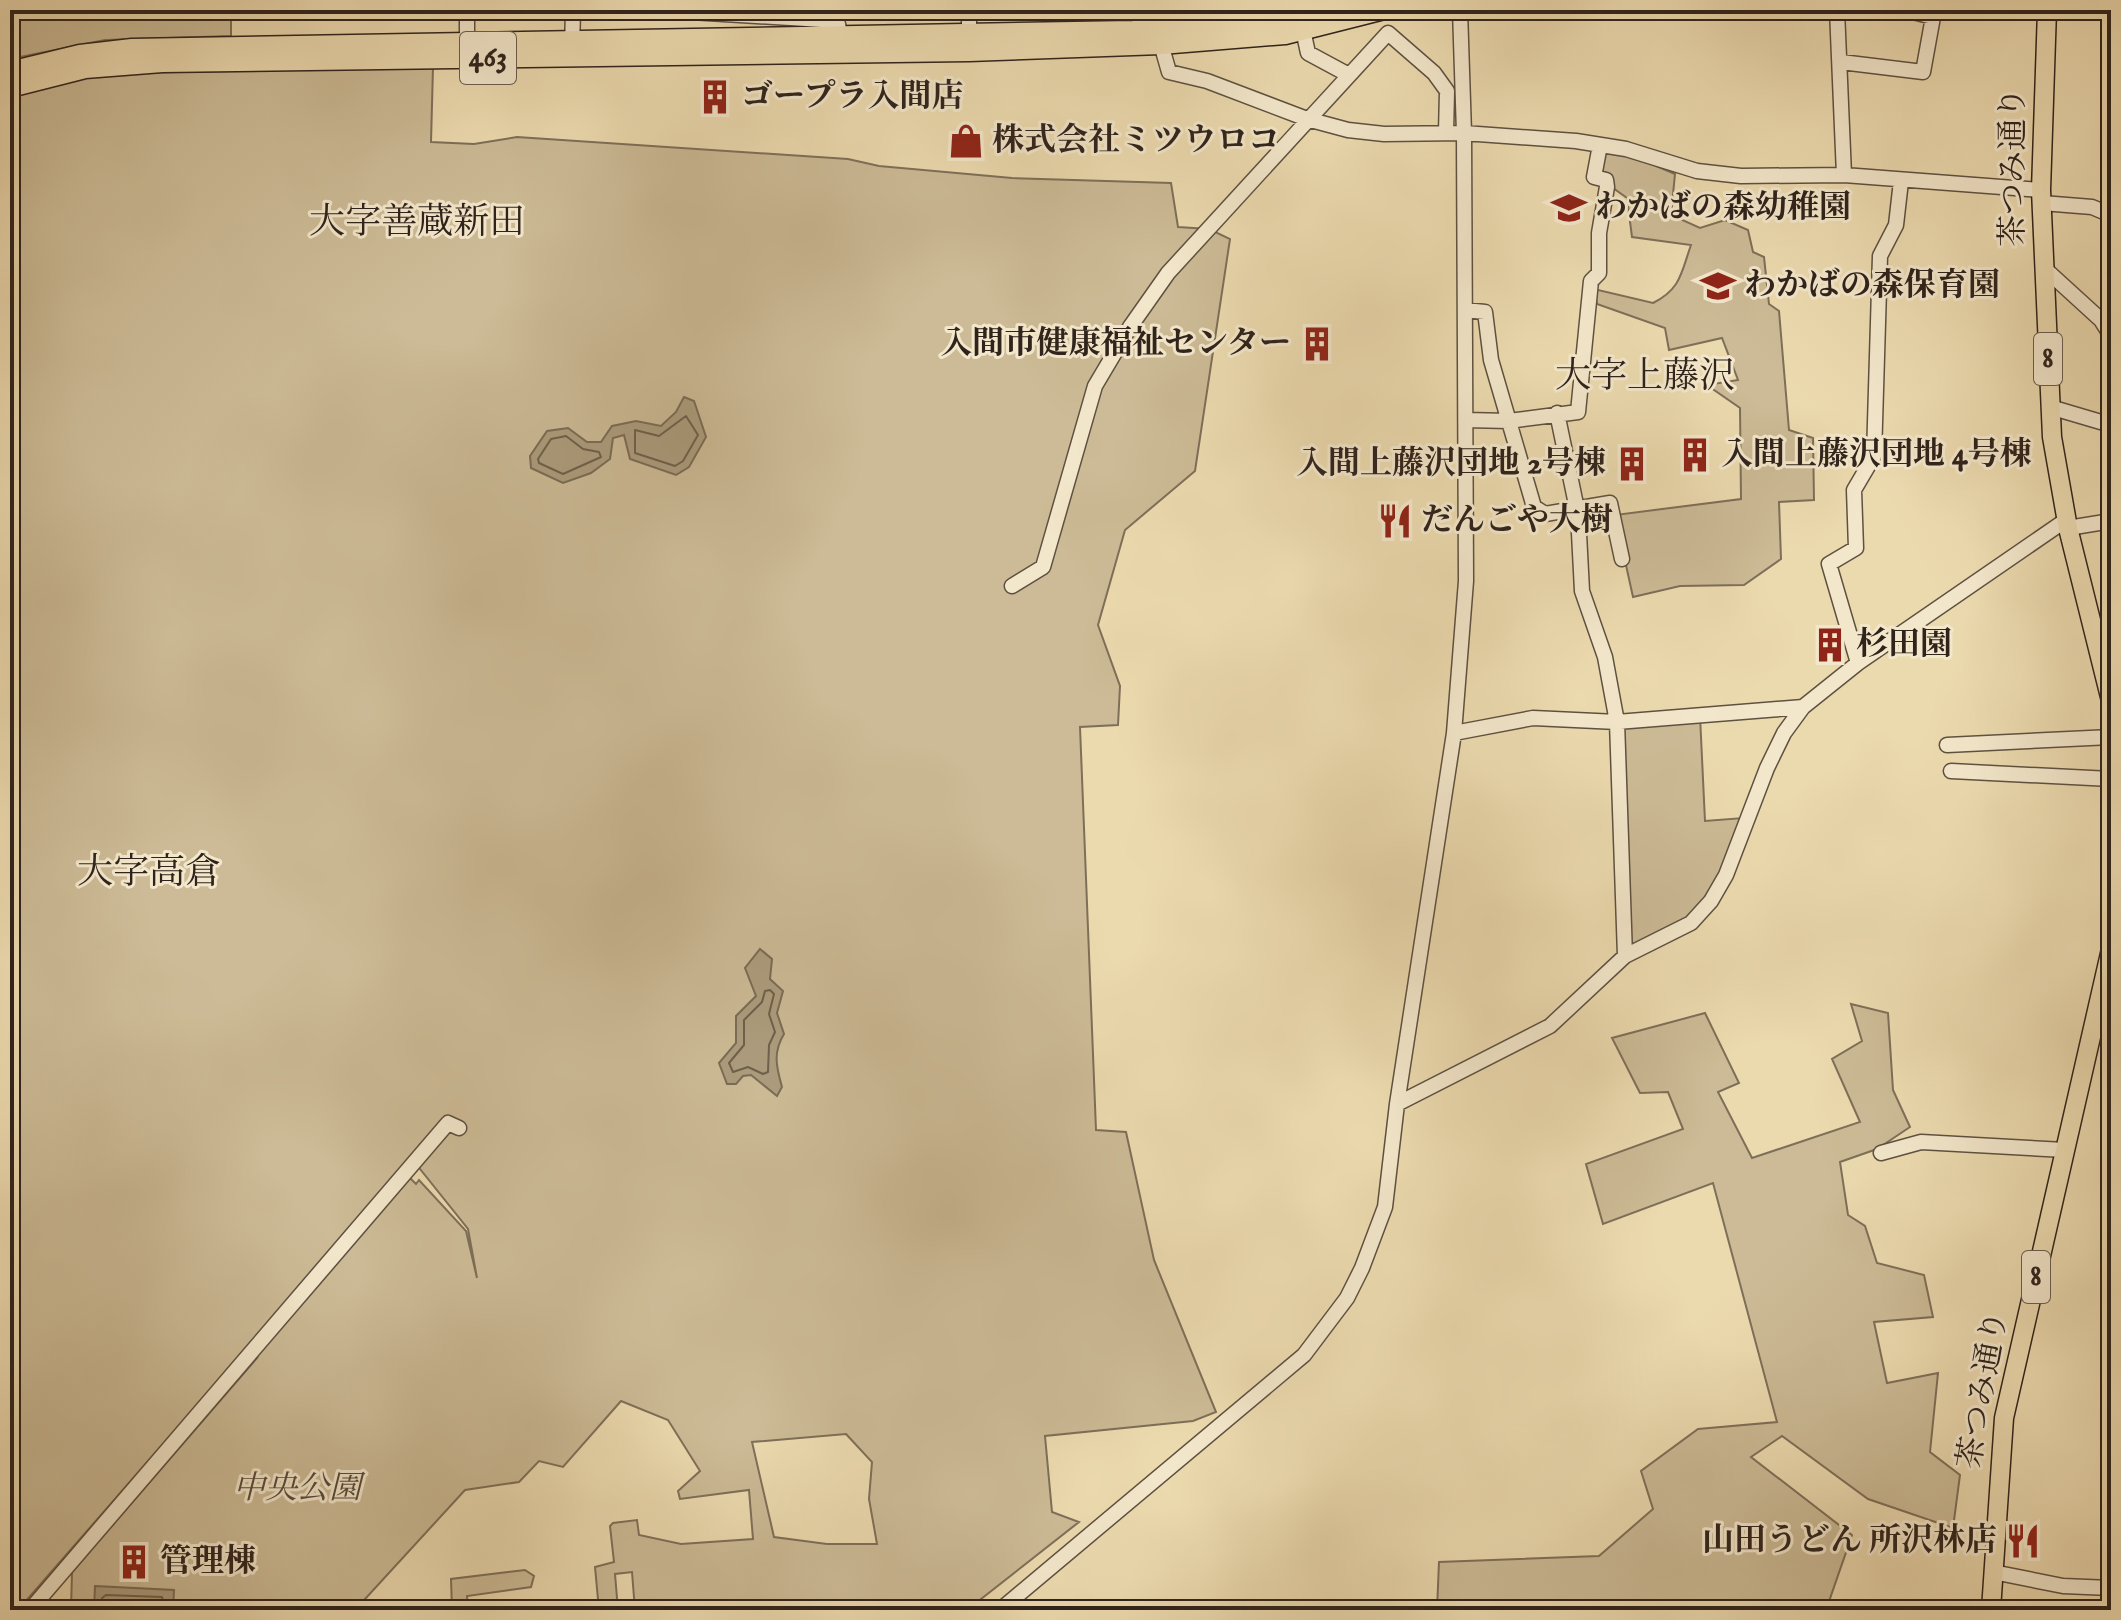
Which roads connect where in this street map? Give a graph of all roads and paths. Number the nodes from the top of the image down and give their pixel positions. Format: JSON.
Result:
{"nodes":[{"id":1,"x":467,"y":10,"type":"edge"},
{"id":2,"x":573,"y":10,"type":"edge"},
{"id":3,"x":658,"y":10,"type":"edge"},
{"id":4,"x":969,"y":10,"type":"edge"},
{"id":5,"x":1321,"y":10,"type":"edge"},
{"id":6,"x":1380,"y":10,"type":"edge"},
{"id":7,"x":1460,"y":10,"type":"edge"},
{"id":8,"x":1837,"y":10,"type":"edge"},
{"id":9,"x":1905,"y":10,"type":"edge"},
{"id":10,"x":2047,"y":10,"type":"edge"},
{"id":11,"x":1935,"y":13,"type":"edge"},
{"id":12,"x":1303,"y":30,"type":"junction"},
{"id":13,"x":840,"y":35,"type":"junction"},
{"id":14,"x":969,"y":42,"type":"junction"},
{"id":15,"x":467,"y":43,"type":"junction"},
{"id":16,"x":1161,"y":44,"type":"junction"},
{"id":17,"x":572,"y":49,"type":"junction"},
{"id":18,"x":1841,"y":62,"type":"junction"},
{"id":19,"x":10,"y":72,"type":"edge"},
{"id":20,"x":1347,"y":74,"type":"junction"},
{"id":21,"x":10,"y":87,"type":"edge"},
{"id":22,"x":1307,"y":119,"type":"junction"},
{"id":23,"x":1446,"y":133,"type":"junction"},
{"id":24,"x":1464,"y":133,"type":"junction"},
{"id":25,"x":1600,"y":145,"type":"junction"},
{"id":26,"x":1844,"y":175,"type":"junction"},
{"id":27,"x":1901,"y":181,"type":"junction"},
{"id":28,"x":2042,"y":197,"type":"junction"},
{"id":29,"x":2111,"y":215,"type":"edge"},
{"id":30,"x":2044,"y":268,"type":"junction"},
{"id":31,"x":1465,"y":310,"type":"junction"},
{"id":32,"x":2111,"y":336,"type":"edge"},
{"id":33,"x":2050,"y":407,"type":"junction"},
{"id":34,"x":1557,"y":413,"type":"junction"},
{"id":35,"x":1466,"y":420,"type":"junction"},
{"id":36,"x":1509,"y":421,"type":"junction"},
{"id":37,"x":2111,"y":425,"type":"edge"},
{"id":38,"x":1577,"y":508,"type":"junction"},
{"id":39,"x":2111,"y":521,"type":"edge"},
{"id":40,"x":2067,"y":524,"type":"junction"},
{"id":41,"x":1622,"y":559,"type":"dead end"},
{"id":42,"x":1012,"y":586,"type":"dead end"},
{"id":43,"x":1858,"y":663,"type":"junction"},
{"id":44,"x":2111,"y":701,"type":"edge"},
{"id":45,"x":1803,"y":707,"type":"junction"},
{"id":46,"x":1617,"y":722,"type":"junction"},
{"id":47,"x":1454,"y":733,"type":"junction"},
{"id":48,"x":2111,"y":737,"type":"edge"},
{"id":49,"x":1947,"y":745,"type":"dead end"},
{"id":50,"x":1951,"y":771,"type":"dead end"},
{"id":51,"x":2111,"y":779,"type":"edge"},
{"id":52,"x":2111,"y":949,"type":"edge"},
{"id":53,"x":1625,"y":956,"type":"junction"},
{"id":54,"x":1397,"y":1104,"type":"junction"},
{"id":55,"x":459,"y":1128,"type":"dead end"},
{"id":56,"x":2065,"y":1150,"type":"junction"},
{"id":57,"x":1881,"y":1153,"type":"dead end"},
{"id":58,"x":1993,"y":1572,"type":"junction"},
{"id":59,"x":2111,"y":1588,"type":"edge"},
{"id":60,"x":30,"y":1610,"type":"edge"},
{"id":61,"x":1000,"y":1610,"type":"edge"},
{"id":62,"x":1991,"y":1610,"type":"edge"}],
"edges":[{"from":1,"to":15,"type":"street"},
{"from":2,"to":17,"type":"street"},
{"from":3,"to":13,"type":"street"},
{"from":4,"to":14,"type":"street"},
{"from":5,"to":14,"type":"highway","number":"463"},
{"from":6,"to":12,"type":"highway","number":"463"},
{"from":7,"to":24,"type":"street"},
{"from":8,"to":18,"type":"street"},
{"from":9,"to":11,"type":"street"},
{"from":10,"to":28,"type":"main road","name":"茶つみ通り","number":"8"},
{"from":11,"to":18,"type":"street"},
{"from":12,"to":16,"type":"highway","number":"463"},
{"from":12,"to":20,"type":"street"},
{"from":13,"to":14,"type":"highway","number":"463"},
{"from":13,"to":17,"type":"highway","number":"463"},
{"from":14,"to":16,"type":"highway","number":"463"},
{"from":14,"to":17,"type":"highway","number":"463"},
{"from":15,"to":17,"type":"highway","number":"463"},
{"from":15,"to":19,"type":"highway","number":"463"},
{"from":16,"to":22,"type":"street"},
{"from":17,"to":21,"type":"highway","number":"463"},
{"from":18,"to":26,"type":"street"},
{"from":20,"to":22,"type":"street"},
{"from":20,"to":23,"type":"street"},
{"from":22,"to":23,"type":"street"},
{"from":22,"to":42,"type":"street"},
{"from":23,"to":24,"type":"street"},
{"from":24,"to":25,"type":"street"},
{"from":24,"to":31,"type":"street"},
{"from":25,"to":26,"type":"street"},
{"from":25,"to":34,"type":"street"},
{"from":26,"to":27,"type":"street"},
{"from":27,"to":28,"type":"street"},
{"from":27,"to":43,"type":"street"},
{"from":28,"to":29,"type":"street"},
{"from":28,"to":30,"type":"main road","name":"茶つみ通り","number":"8"},
{"from":30,"to":32,"type":"street"},
{"from":30,"to":33,"type":"main road","name":"茶つみ通り","number":"8"},
{"from":31,"to":35,"type":"street"},
{"from":31,"to":36,"type":"street"},
{"from":33,"to":37,"type":"street"},
{"from":33,"to":40,"type":"main road","name":"茶つみ通り","number":"8"},
{"from":34,"to":36,"type":"street"},
{"from":34,"to":38,"type":"street"},
{"from":35,"to":36,"type":"street"},
{"from":35,"to":47,"type":"street"},
{"from":36,"to":38,"type":"street"},
{"from":38,"to":41,"type":"street"},
{"from":38,"to":46,"type":"street"},
{"from":39,"to":40,"type":"street"},
{"from":40,"to":43,"type":"street"},
{"from":40,"to":44,"type":"main road","name":"茶つみ通り","number":"8"},
{"from":43,"to":45,"type":"street"},
{"from":45,"to":46,"type":"street"},
{"from":45,"to":53,"type":"street"},
{"from":46,"to":47,"type":"street"},
{"from":46,"to":53,"type":"street"},
{"from":47,"to":54,"type":"street"},
{"from":48,"to":49,"type":"street"},
{"from":50,"to":51,"type":"street"},
{"from":52,"to":56,"type":"main road","name":"茶つみ通り","number":"8"},
{"from":53,"to":54,"type":"street"},
{"from":54,"to":61,"type":"street"},
{"from":55,"to":60,"type":"street"},
{"from":56,"to":57,"type":"street"},
{"from":56,"to":58,"type":"main road","name":"茶つみ通り","number":"8"},
{"from":58,"to":59,"type":"street"},
{"from":58,"to":62,"type":"main road","name":"茶つみ通り","number":"8"}]}
